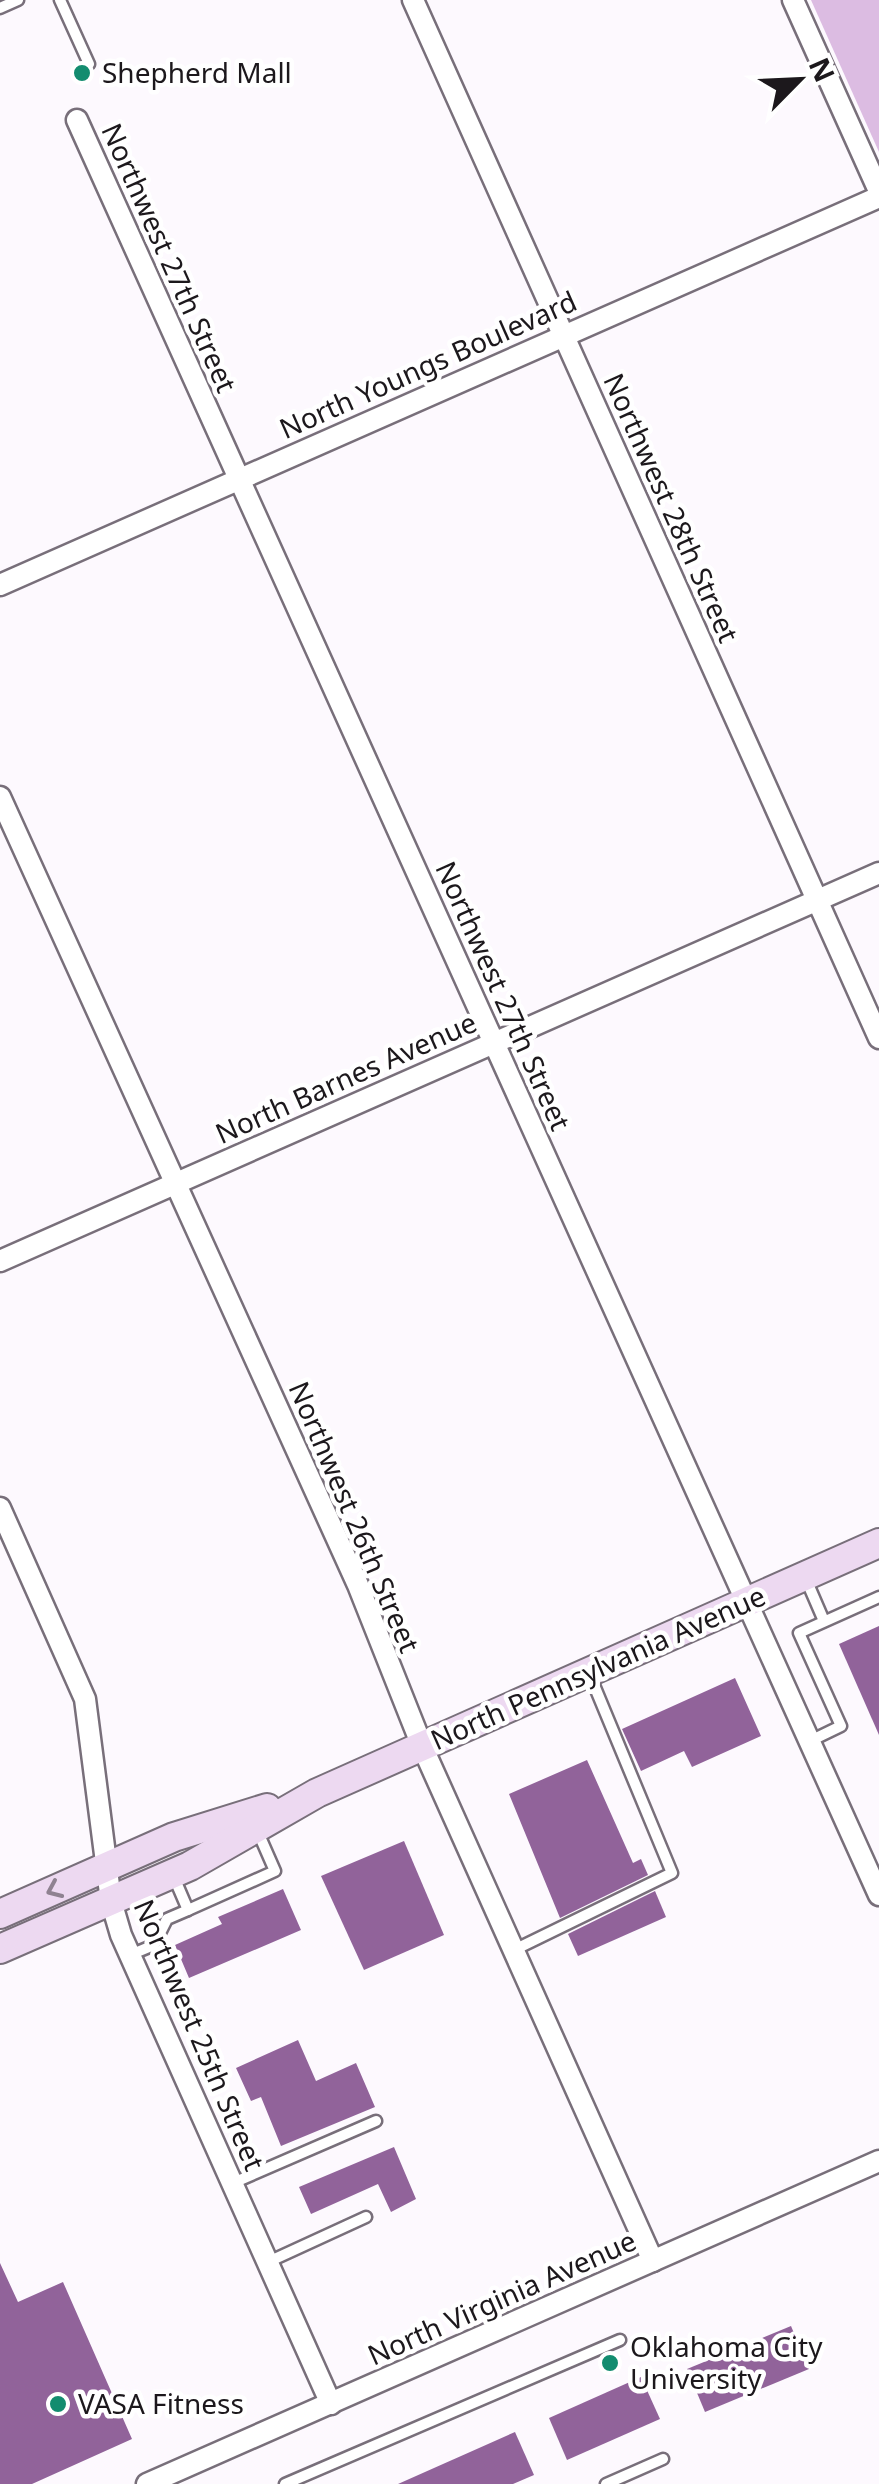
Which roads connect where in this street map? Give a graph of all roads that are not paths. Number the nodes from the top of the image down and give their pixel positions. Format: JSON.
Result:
{"nodes":[{"id":1,"x":18,"y":0,"type":"edge"},
{"id":2,"x":60,"y":0,"type":"edge"},
{"id":3,"x":413,"y":0,"type":"edge"},
{"id":4,"x":793,"y":0,"type":"edge"},
{"id":5,"x":0,"y":8,"type":"edge"},
{"id":6,"x":88,"y":64,"type":"dead end"},
{"id":7,"x":77,"y":120,"type":"dead end"},
{"id":8,"x":879,"y":194,"type":"edge"},
{"id":9,"x":564,"y":336,"type":"junction"},
{"id":10,"x":239,"y":479,"type":"junction"},
{"id":11,"x":0,"y":585,"type":"edge"},
{"id":12,"x":0,"y":797,"type":"edge"},
{"id":13,"x":879,"y":873,"type":"edge"},
{"id":14,"x":817,"y":900,"type":"junction"},
{"id":15,"x":879,"y":1038,"type":"edge"},
{"id":16,"x":494,"y":1043,"type":"junction"},
{"id":17,"x":176,"y":1184,"type":"junction"},
{"id":18,"x":0,"y":1261,"type":"edge"},
{"id":19,"x":0,"y":1508,"type":"edge"},
{"id":20,"x":879,"y":1543,"type":"edge"},
{"id":21,"x":804,"y":1576,"type":"junction"},
{"id":22,"x":879,"y":1597,"type":"edge"},
{"id":23,"x":746,"y":1602,"type":"junction"},
{"id":24,"x":824,"y":1622,"type":"junction"},
{"id":25,"x":588,"y":1672,"type":"junction"},
{"id":26,"x":809,"y":1741,"type":"junction"},
{"id":27,"x":422,"y":1746,"type":"junction"},
{"id":28,"x":316,"y":1792,"type":"junction"},
{"id":29,"x":256,"y":1828,"type":"junction"},
{"id":30,"x":108,"y":1866,"type":"junction"},
{"id":31,"x":172,"y":1874,"type":"junction"},
{"id":32,"x":879,"y":1895,"type":"edge"},
{"id":33,"x":112,"y":1901,"type":"junction"},
{"id":34,"x":188,"y":1910,"type":"junction"},
{"id":35,"x":0,"y":1914,"type":"edge"},
{"id":36,"x":0,"y":1949,"type":"edge"},
{"id":37,"x":514,"y":1950,"type":"junction"},
{"id":38,"x":130,"y":1955,"type":"junction"},
{"id":39,"x":376,"y":2121,"type":"dead end"},
{"id":40,"x":879,"y":2161,"type":"edge"},
{"id":41,"x":232,"y":2184,"type":"junction"},
{"id":42,"x":366,"y":2216,"type":"dead end"},
{"id":43,"x":653,"y":2261,"type":"junction"},
{"id":44,"x":268,"y":2262,"type":"junction"},
{"id":45,"x":620,"y":2340,"type":"dead end"},
{"id":46,"x":331,"y":2404,"type":"junction"},
{"id":47,"x":663,"y":2459,"type":"dead end"},
{"id":48,"x":147,"y":2484,"type":"edge"},
{"id":49,"x":286,"y":2484,"type":"edge"},
{"id":50,"x":606,"y":2484,"type":"edge"}],
"edges":[{"from":1,"to":5,"type":"lane"},
{"from":2,"to":6,"type":"lane"},
{"from":3,"to":9,"type":"street","name":"Northwest 28th Street"},
{"from":4,"to":8,"type":"street"},
{"from":7,"to":10,"type":"street","name":"Northwest 27th Street"},
{"from":8,"to":9,"type":"street","name":"North Youngs Boulevard"},
{"from":9,"to":10,"type":"street","name":"North Youngs Boulevard"},
{"from":9,"to":14,"type":"street","name":"Northwest 28th Street"},
{"from":10,"to":11,"type":"street","name":"North Youngs Boulevard"},
{"from":10,"to":16,"type":"street","name":"Northwest 27th Street"},
{"from":12,"to":17,"type":"street","name":"Northwest 26th Street"},
{"from":13,"to":14,"type":"street","name":"North Barnes Avenue"},
{"from":14,"to":15,"type":"street","name":"Northwest 28th Street"},
{"from":14,"to":16,"type":"street","name":"North Barnes Avenue"},
{"from":16,"to":17,"type":"street","name":"North Barnes Avenue"},
{"from":16,"to":23,"type":"street","name":"Northwest 27th Street"},
{"from":17,"to":18,"type":"street","name":"North Barnes Avenue"},
{"from":17,"to":27,"type":"street","name":"Northwest 26th Street"},
{"from":19,"to":30,"type":"street","name":"Northwest 25th Street"},
{"from":20,"to":21,"type":"main road","name":"North Pennsylvania Avenue"},
{"from":21,"to":23,"type":"main road","name":"North Pennsylvania Avenue"},
{"from":21,"to":24,"type":"lane"},
{"from":22,"to":24,"type":"lane"},
{"from":23,"to":25,"type":"main road","name":"North Pennsylvania Avenue"},
{"from":23,"to":26,"type":"street","name":"Northwest 27th Street"},
{"from":24,"to":26,"type":"lane"},
{"from":25,"to":27,"type":"main road","name":"North Pennsylvania Avenue"},
{"from":25,"to":37,"type":"lane"},
{"from":26,"to":32,"type":"street","name":"Northwest 27th Street"},
{"from":27,"to":28,"type":"main road","name":"North Pennsylvania Avenue"},
{"from":27,"to":37,"type":"street","name":"Northwest 26th Street"},
{"from":28,"to":29,"type":"main road","name":"North Pennsylvania Avenue"},
{"from":28,"to":30,"type":"main road","name":"North Pennsylvania Avenue"},
{"from":29,"to":31,"type":"main road","name":"North Pennsylvania Avenue"},
{"from":29,"to":34,"type":"lane"},
{"from":30,"to":33,"type":"street","name":"Northwest 25th Street"},
{"from":30,"to":35,"type":"main road","name":"North Pennsylvania Avenue","one_way":true},
{"from":31,"to":33,"type":"main road","name":"North Pennsylvania Avenue"},
{"from":31,"to":34,"type":"lane"},
{"from":33,"to":36,"type":"main road","name":"North Pennsylvania Avenue"},
{"from":33,"to":38,"type":"street","name":"Northwest 25th Street"},
{"from":34,"to":38,"type":"lane"},
{"from":37,"to":43,"type":"street","name":"Northwest 26th Street"},
{"from":38,"to":41,"type":"street","name":"Northwest 25th Street"},
{"from":39,"to":41,"type":"lane"},
{"from":40,"to":43,"type":"street","name":"North Virginia Avenue"},
{"from":41,"to":44,"type":"street","name":"Northwest 25th Street"},
{"from":42,"to":44,"type":"lane"},
{"from":43,"to":46,"type":"street","name":"North Virginia Avenue"},
{"from":44,"to":46,"type":"street","name":"Northwest 25th Street"},
{"from":45,"to":49,"type":"lane"},
{"from":46,"to":48,"type":"street","name":"North Virginia Avenue"},
{"from":47,"to":50,"type":"lane"}]}
